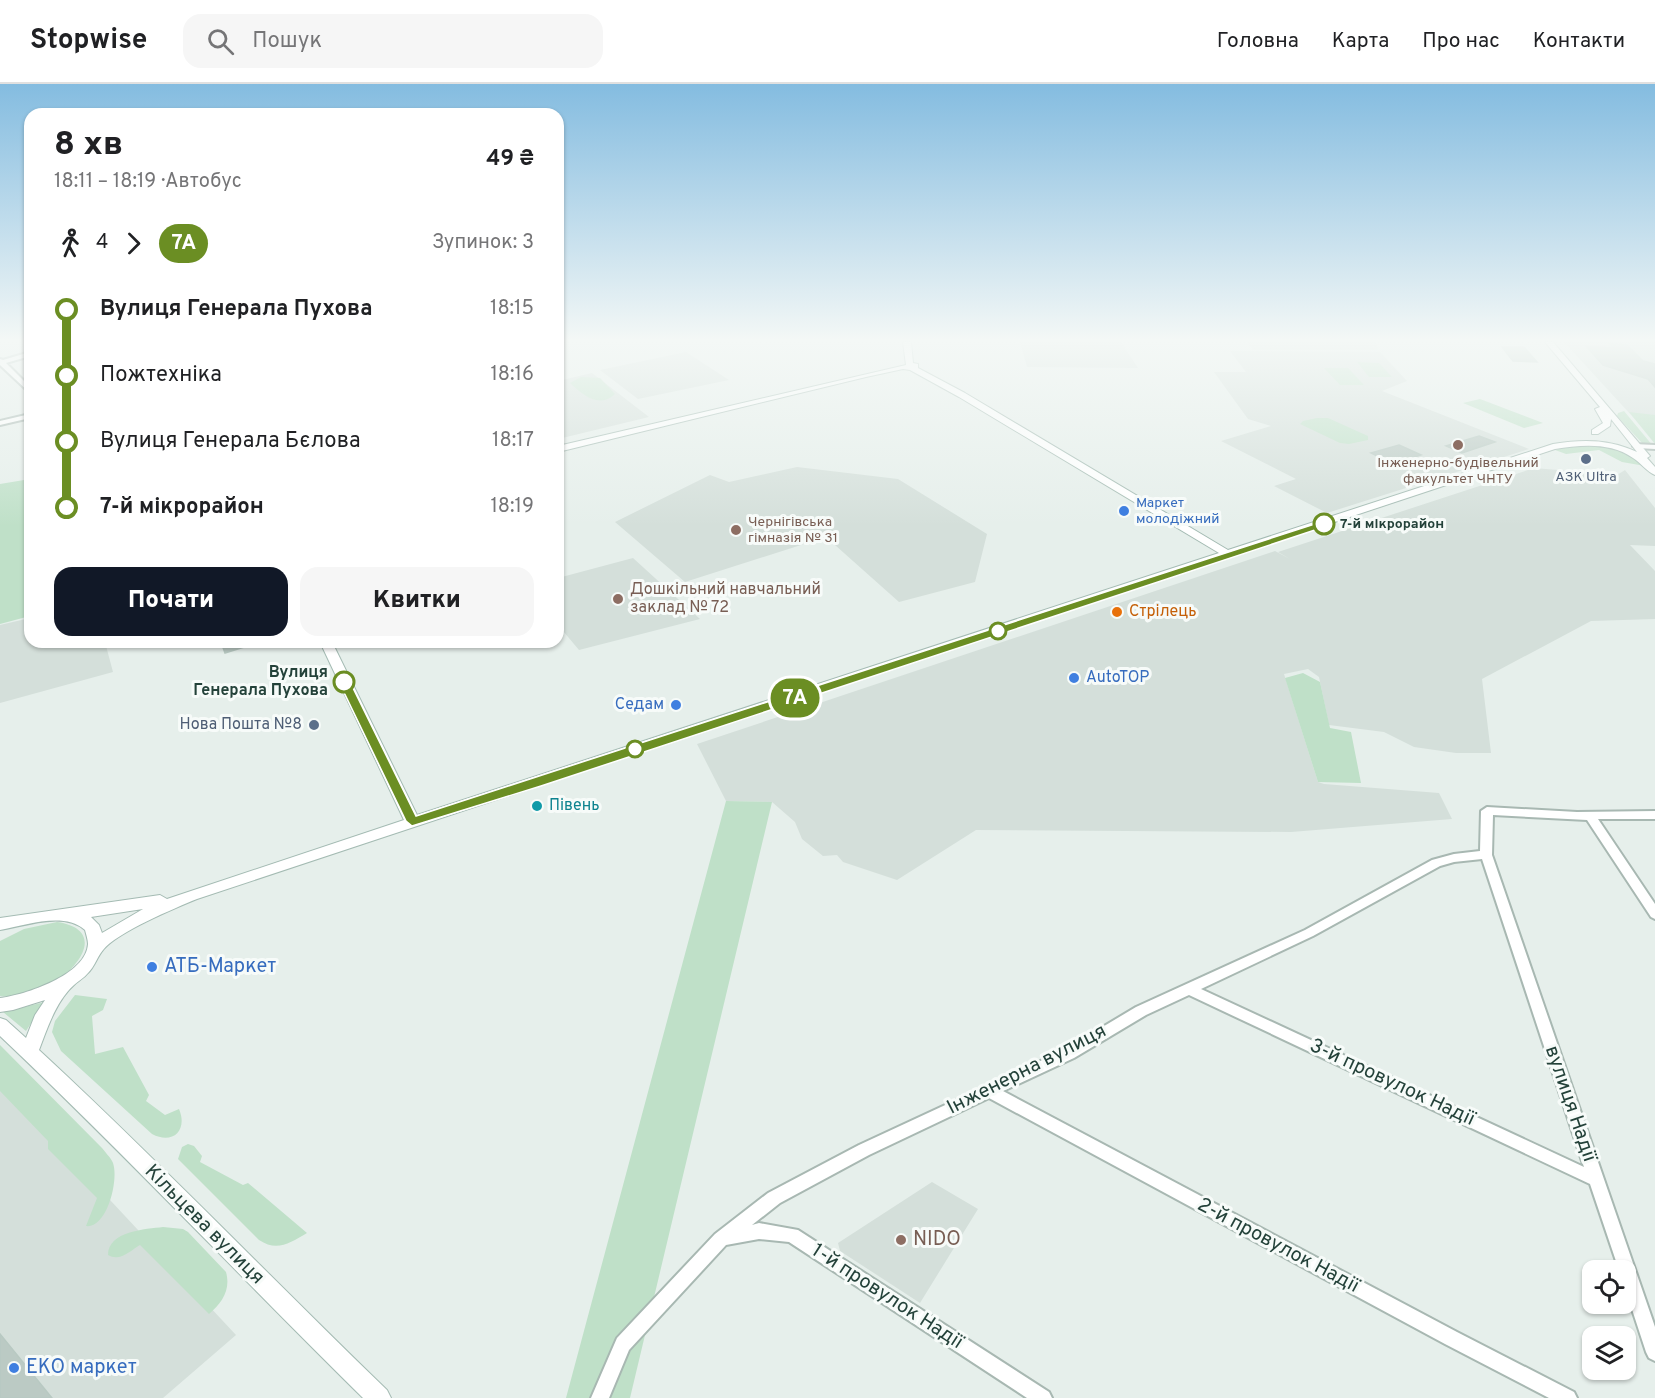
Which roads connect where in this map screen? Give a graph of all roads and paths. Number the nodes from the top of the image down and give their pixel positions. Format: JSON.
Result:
{"nodes":[{"id":1,"x":751,"y":403,"type":"edge"},
{"id":2,"x":976,"y":403,"type":"edge"},
{"id":3,"x":1593,"y":403,"type":"edge"},
{"id":4,"x":1599,"y":403,"type":"edge"},
{"id":5,"x":24,"y":417,"type":"edge"},
{"id":6,"x":0,"y":423,"type":"edge"},
{"id":7,"x":1595,"y":432,"type":"junction"},
{"id":8,"x":1633,"y":444,"type":"junction"},
{"id":9,"x":1609,"y":445,"type":"junction"},
{"id":10,"x":1553,"y":447,"type":"junction"},
{"id":11,"x":1655,"y":447,"type":"edge"},
{"id":12,"x":564,"y":448,"type":"edge"},
{"id":13,"x":1653,"y":469,"type":"edge"},
{"id":14,"x":1229,"y":555,"type":"junction"},
{"id":15,"x":329,"y":648,"type":"edge"},
{"id":16,"x":1655,"y":815,"type":"edge"},
{"id":17,"x":1590,"y":816,"type":"junction"},
{"id":18,"x":412,"y":821,"type":"junction"},
{"id":19,"x":1486,"y":855,"type":"junction"},
{"id":20,"x":191,"y":895,"type":"junction"},
{"id":21,"x":1655,"y":914,"type":"edge"},
{"id":22,"x":65,"y":915,"type":"junction"},
{"id":23,"x":30,"y":920,"type":"junction"},
{"id":24,"x":0,"y":924,"type":"edge"},
{"id":25,"x":0,"y":933,"type":"edge"},
{"id":26,"x":95,"y":947,"type":"junction"},
{"id":27,"x":69,"y":980,"type":"junction"},
{"id":28,"x":1189,"y":989,"type":"junction"},
{"id":29,"x":0,"y":1005,"type":"edge"},
{"id":30,"x":0,"y":1025,"type":"edge"},
{"id":31,"x":30,"y":1051,"type":"junction"},
{"id":32,"x":989,"y":1091,"type":"junction"},
{"id":33,"x":1595,"y":1179,"type":"junction"},
{"id":34,"x":721,"y":1239,"type":"junction"},
{"id":35,"x":1655,"y":1352,"type":"edge"},
{"id":36,"x":379,"y":1398,"type":"edge"},
{"id":37,"x":600,"y":1398,"type":"edge"},
{"id":38,"x":1043,"y":1398,"type":"edge"},
{"id":39,"x":1568,"y":1398,"type":"edge"}],
"edges":[{"from":1,"to":12,"type":"main road"},
{"from":2,"to":14,"type":"main road"},
{"from":3,"to":7,"type":"main road"},
{"from":4,"to":8,"type":"main road"},
{"from":5,"to":6,"type":"street"},
{"from":7,"to":8,"type":"main road"},
{"from":7,"to":9,"type":"main road"},
{"from":7,"to":10,"type":"main road"},
{"from":8,"to":9,"type":"main road"},
{"from":8,"to":11,"type":"street"},
{"from":8,"to":13,"type":"main road"},
{"from":9,"to":10,"type":"main road"},
{"from":9,"to":13,"type":"main road"},
{"from":10,"to":14,"type":"main road"},
{"from":14,"to":18,"type":"main road"},
{"from":15,"to":18,"type":"main road"},
{"from":16,"to":17,"type":"street"},
{"from":17,"to":19,"type":"street"},
{"from":17,"to":21,"type":"street"},
{"from":18,"to":20,"type":"main road"},
{"from":19,"to":28,"type":"street","name":"Інженерна вулиця"},
{"from":19,"to":33,"type":"street","name":"вулиця Надії"},
{"from":20,"to":22,"type":"main road"},
{"from":20,"to":26,"type":"main road"},
{"from":22,"to":23,"type":"main road"},
{"from":22,"to":26,"type":"main road"},
{"from":23,"to":24,"type":"main road"},
{"from":23,"to":25,"type":"main road"},
{"from":26,"to":27,"type":"main road"},
{"from":27,"to":29,"type":"main road"},
{"from":27,"to":31,"type":"main road"},
{"from":28,"to":32,"type":"street","name":"Інженерна вулиця"},
{"from":28,"to":33,"type":"street","name":"3-й провулок Надії"},
{"from":30,"to":31,"type":"main road","name":"Кільцева вулиця"},
{"from":31,"to":36,"type":"main road","name":"Кільцева вулиця"},
{"from":32,"to":34,"type":"street","name":"Інженерна вулиця"},
{"from":32,"to":39,"type":"street","name":"2-й провулок Надії"},
{"from":33,"to":35,"type":"street","name":"вулиця Надії"},
{"from":34,"to":37,"type":"street","name":"Інженерна вулиця"},
{"from":34,"to":38,"type":"street","name":"1-й провулок Надії"}]}
